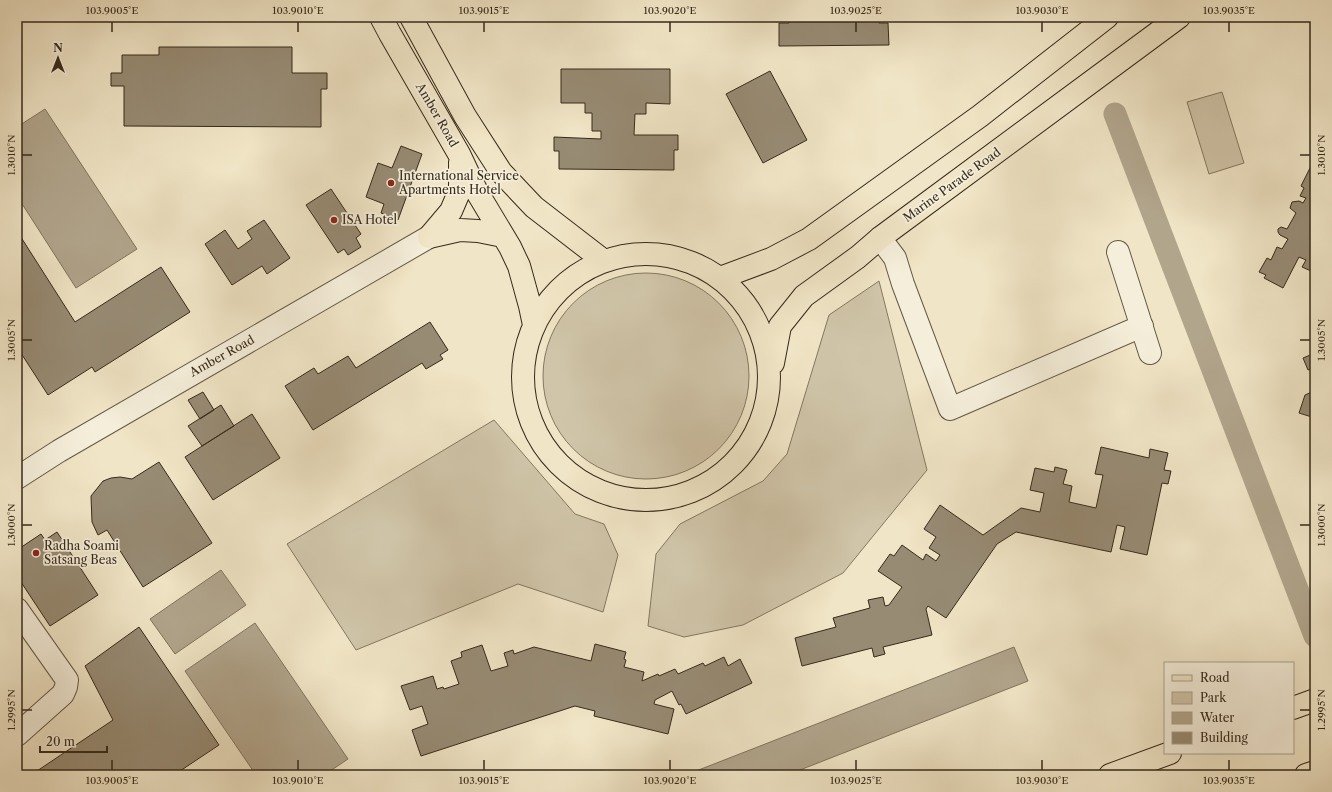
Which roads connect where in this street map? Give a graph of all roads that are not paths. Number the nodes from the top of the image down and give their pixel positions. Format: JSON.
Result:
{"nodes":[{"id":1,"x":381,"y":17,"type":"edge"},
{"id":2,"x":1107,"y":17,"type":"edge"},
{"id":3,"x":1179,"y":17,"type":"edge"},
{"id":4,"x":415,"y":23,"type":"edge"},
{"id":5,"x":394,"y":42,"type":"junction"},
{"id":6,"x":460,"y":154,"type":"junction"},
{"id":7,"x":503,"y":236,"type":"junction"},
{"id":8,"x":429,"y":237,"type":"junction"},
{"id":9,"x":880,"y":238,"type":"junction"},
{"id":10,"x":1118,"y":252,"type":"dead end"},
{"id":11,"x":604,"y":261,"type":"junction"},
{"id":12,"x":720,"y":278,"type":"junction"},
{"id":13,"x":534,"y":325,"type":"junction"},
{"id":14,"x":1142,"y":326,"type":"junction"},
{"id":15,"x":1150,"y":353,"type":"dead end"},
{"id":16,"x":770,"y":384,"type":"junction"},
{"id":17,"x":17,"y":478,"type":"edge"},
{"id":18,"x":17,"y":609,"type":"edge"},
{"id":19,"x":1315,"y":700,"type":"edge"},
{"id":20,"x":1294,"y":708,"type":"edge"},
{"id":21,"x":17,"y":735,"type":"edge"},
{"id":22,"x":1167,"y":754,"type":"edge"},
{"id":23,"x":1315,"y":772,"type":"edge"},
{"id":24,"x":1110,"y":775,"type":"edge"},
{"id":25,"x":1306,"y":775,"type":"edge"}],
"edges":[{"from":1,"to":5,"type":"main road","name":"Amber Road"},
{"from":2,"to":12,"type":"main road"},
{"from":3,"to":9,"type":"main road","name":"Marine Parade Road"},
{"from":4,"to":5,"type":"street"},
{"from":4,"to":11,"type":"main road","name":"Amber Road"},
{"from":5,"to":6,"type":"main road","name":"Amber Road"},
{"from":6,"to":7,"type":"main road","name":"Amber Road"},
{"from":6,"to":8,"type":"main road"},
{"from":7,"to":8,"type":"main road"},
{"from":7,"to":13,"type":"main road","name":"Amber Road"},
{"from":8,"to":17,"type":"street","name":"Amber Road"},
{"from":9,"to":14,"type":"street"},
{"from":9,"to":16,"type":"main road","name":"Marine Parade Road"},
{"from":10,"to":14,"type":"street"},
{"from":11,"to":12,"type":"main road"},
{"from":11,"to":13,"type":"main road"},
{"from":12,"to":16,"type":"main road"},
{"from":13,"to":16,"type":"main road"},
{"from":14,"to":15,"type":"street"},
{"from":18,"to":21,"type":"street"},
{"from":19,"to":20,"type":"main road"},
{"from":22,"to":24,"type":"main road"},
{"from":23,"to":25,"type":"main road"}]}
